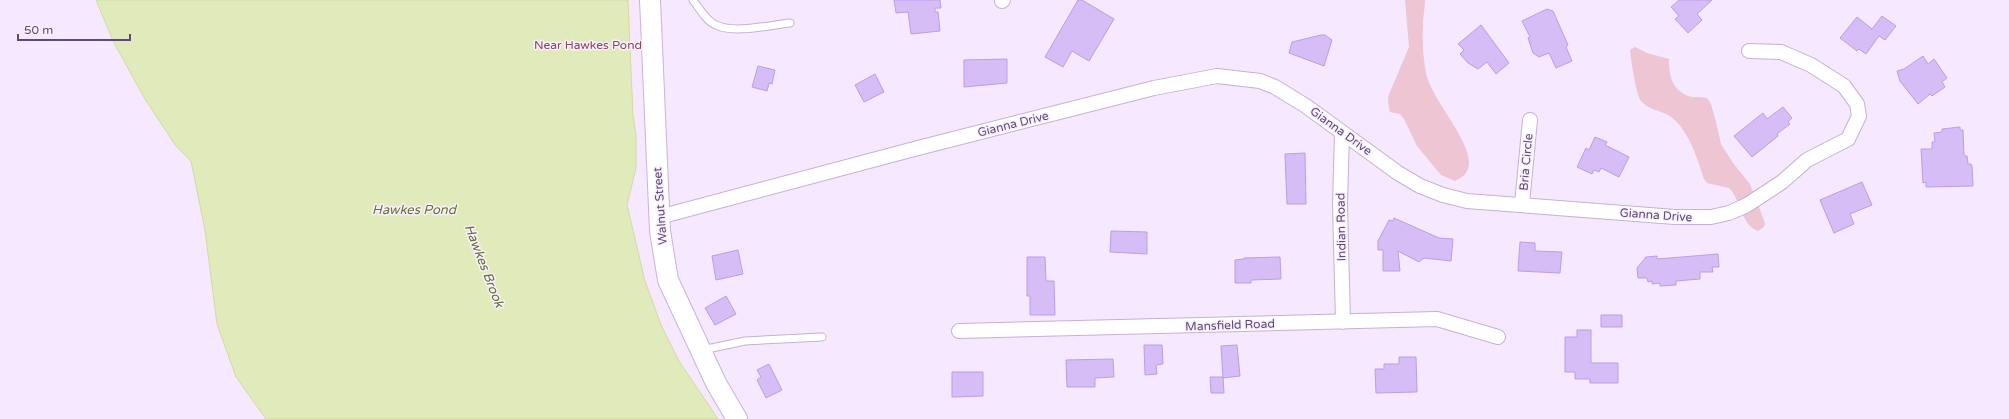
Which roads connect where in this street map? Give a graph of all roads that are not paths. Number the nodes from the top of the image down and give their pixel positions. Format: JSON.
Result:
{"nodes":[{"id":1,"x":650,"y":0,"type":"edge"},
{"id":2,"x":693,"y":0,"type":"edge"},
{"id":3,"x":790,"y":23,"type":"dead end"},
{"id":4,"x":1749,"y":51,"type":"dead end"},
{"id":5,"x":1530,"y":120,"type":"dead end"},
{"id":6,"x":1342,"y":132,"type":"junction"},
{"id":7,"x":1522,"y":204,"type":"junction"},
{"id":8,"x":659,"y":217,"type":"junction"},
{"id":9,"x":1343,"y":322,"type":"junction"},
{"id":10,"x":959,"y":331,"type":"dead end"},
{"id":11,"x":822,"y":337,"type":"dead end"},
{"id":12,"x":1498,"y":337,"type":"dead end"},
{"id":13,"x":700,"y":350,"type":"junction"},
{"id":14,"x":737,"y":419,"type":"edge"}],
"edges":[{"from":1,"to":8,"type":"main road","name":"Walnut Street"},
{"from":2,"to":3,"type":"lane"},
{"from":4,"to":7,"type":"street","name":"Gianna Drive"},
{"from":5,"to":7,"type":"street","name":"Bria Circle"},
{"from":6,"to":7,"type":"street","name":"Gianna Drive"},
{"from":6,"to":8,"type":"street","name":"Gianna Drive"},
{"from":6,"to":9,"type":"street","name":"Indian Road"},
{"from":8,"to":13,"type":"main road","name":"Walnut Street"},
{"from":9,"to":10,"type":"street","name":"Mansfield Road"},
{"from":9,"to":12,"type":"street","name":"Mansfield Road"},
{"from":11,"to":13,"type":"lane"},
{"from":13,"to":14,"type":"main road","name":"Walnut Street"}]}
